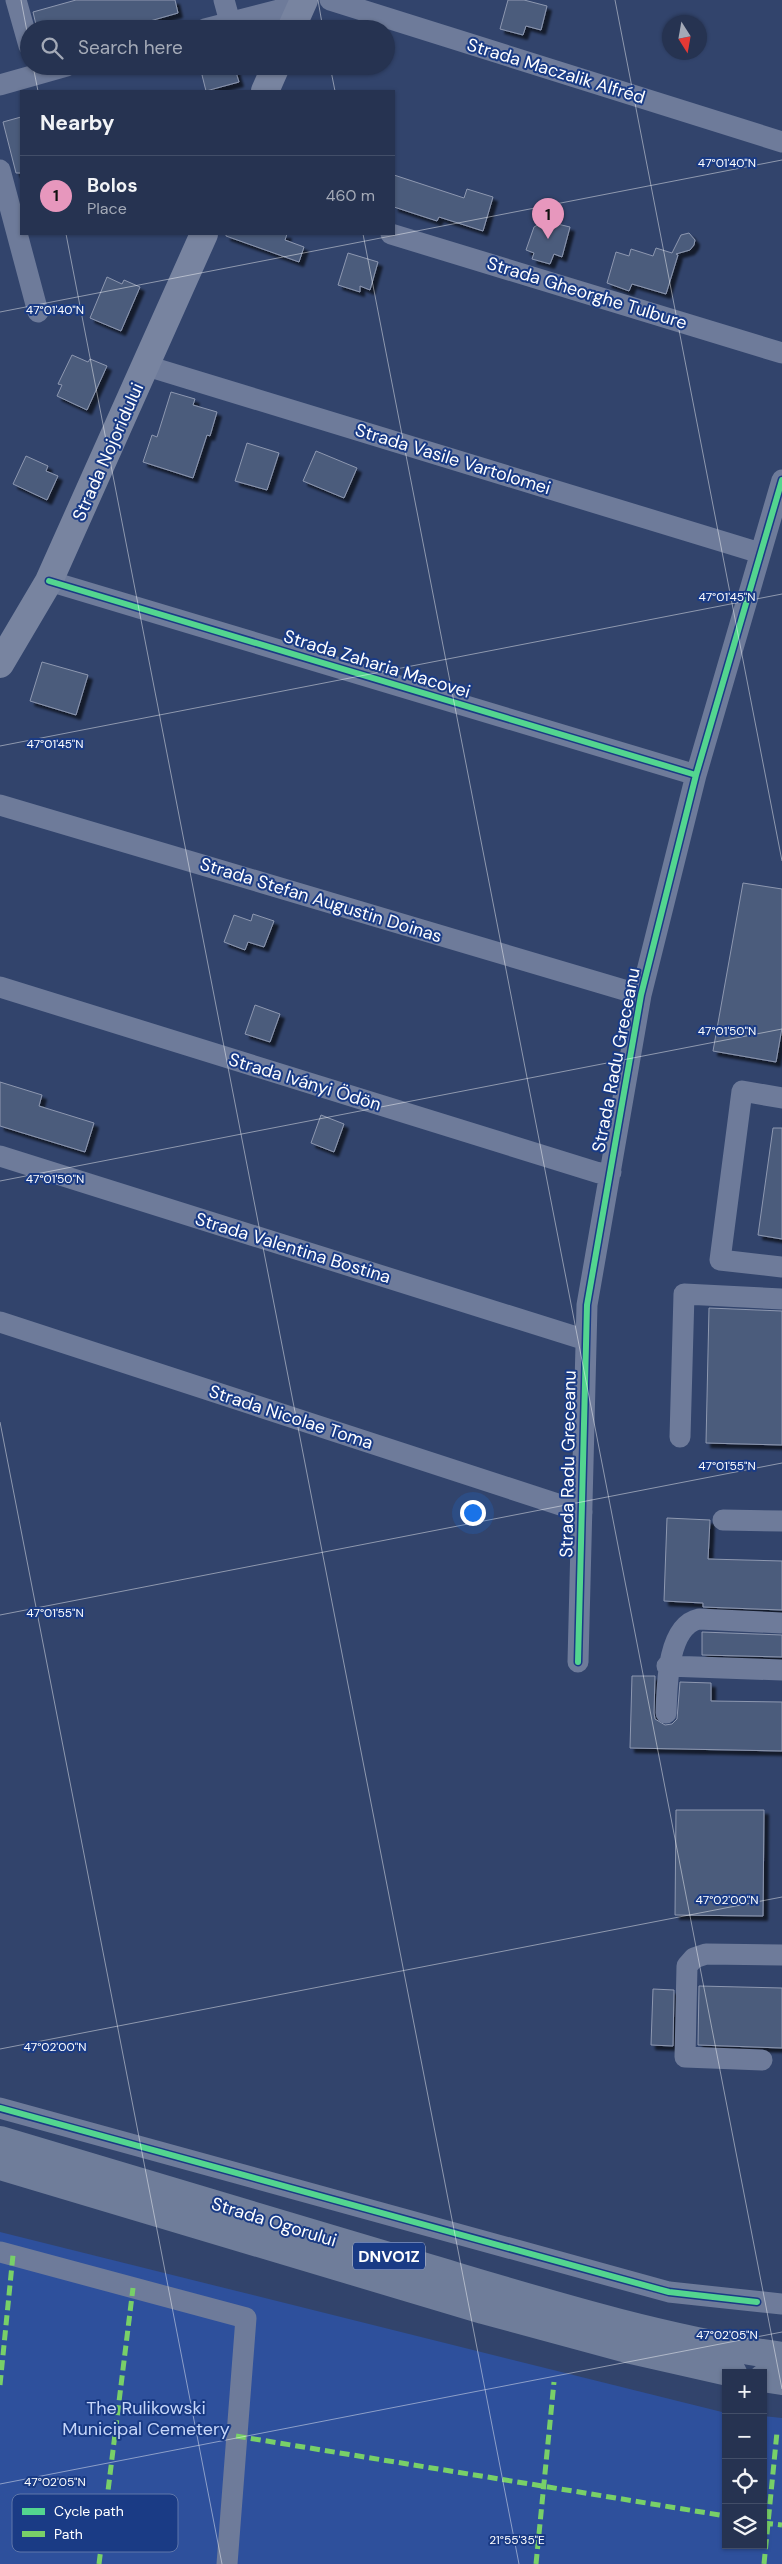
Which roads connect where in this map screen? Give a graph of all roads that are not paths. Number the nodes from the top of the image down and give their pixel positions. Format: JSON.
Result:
{"nodes":[{"id":1,"x":16,"y":0,"type":"edge"},
{"id":2,"x":224,"y":0,"type":"edge"},
{"id":3,"x":330,"y":0,"type":"edge"},
{"id":4,"x":303,"y":2,"type":"edge"},
{"id":5,"x":22,"y":20,"type":"edge"},
{"id":6,"x":229,"y":20,"type":"edge"},
{"id":7,"x":237,"y":20,"type":"edge"},
{"id":8,"x":295,"y":20,"type":"edge"},
{"id":9,"x":394,"y":20,"type":"edge"},
{"id":10,"x":395,"y":20,"type":"edge"},
{"id":11,"x":24,"y":75,"type":"edge"},
{"id":12,"x":272,"y":75,"type":"edge"},
{"id":13,"x":0,"y":85,"type":"edge"},
{"id":14,"x":265,"y":90,"type":"edge"},
{"id":15,"x":782,"y":142,"type":"edge"},
{"id":16,"x":0,"y":170,"type":"edge"},
{"id":17,"x":204,"y":235,"type":"edge"},
{"id":18,"x":394,"y":235,"type":"edge"},
{"id":19,"x":38,"y":312,"type":"dead end"},
{"id":20,"x":782,"y":352,"type":"edge"},
{"id":21,"x":147,"y":366,"type":"junction"},
{"id":22,"x":782,"y":480,"type":"edge"},
{"id":23,"x":760,"y":553,"type":"junction"},
{"id":24,"x":49,"y":581,"type":"junction"},
{"id":25,"x":0,"y":664,"type":"edge"},
{"id":26,"x":696,"y":775,"type":"junction"},
{"id":27,"x":0,"y":805,"type":"edge"},
{"id":28,"x":0,"y":987,"type":"edge"},
{"id":29,"x":641,"y":996,"type":"junction"},
{"id":30,"x":782,"y":1098,"type":"edge"},
{"id":31,"x":0,"y":1156,"type":"edge"},
{"id":32,"x":611,"y":1172,"type":"junction"},
{"id":33,"x":782,"y":1267,"type":"edge"},
{"id":34,"x":782,"y":1299,"type":"edge"},
{"id":35,"x":0,"y":1322,"type":"edge"},
{"id":36,"x":586,"y":1340,"type":"junction"},
{"id":37,"x":680,"y":1437,"type":"dead end"},
{"id":38,"x":582,"y":1512,"type":"junction"},
{"id":39,"x":723,"y":1520,"type":"dead end"},
{"id":40,"x":782,"y":1521,"type":"edge"},
{"id":41,"x":782,"y":1623,"type":"edge"},
{"id":42,"x":578,"y":1662,"type":"dead end"},
{"id":43,"x":668,"y":1666,"type":"junction"},
{"id":44,"x":782,"y":1670,"type":"edge"},
{"id":45,"x":666,"y":1713,"type":"dead end"},
{"id":46,"x":782,"y":1955,"type":"edge"},
{"id":47,"x":762,"y":2060,"type":"dead end"},
{"id":48,"x":0,"y":2108,"type":"edge"},
{"id":49,"x":0,"y":2140,"type":"edge"},
{"id":50,"x":0,"y":2166,"type":"edge"},
{"id":51,"x":0,"y":2252,"type":"edge"},
{"id":52,"x":782,"y":2291,"type":"edge"},
{"id":53,"x":758,"y":2302,"type":"junction"},
{"id":54,"x":782,"y":2304,"type":"edge"},
{"id":55,"x":782,"y":2356,"type":"edge"},
{"id":56,"x":722,"y":2371,"type":"edge"},
{"id":57,"x":767,"y":2379,"type":"edge"},
{"id":58,"x":782,"y":2381,"type":"edge"},
{"id":59,"x":227,"y":2564,"type":"edge"}],
"edges":[{"from":1,"to":5,"type":"street"},
{"from":2,"to":6,"type":"street"},
{"from":3,"to":9,"type":"street","name":"Strada Maczalik Alfréd"},
{"from":4,"to":7,"type":"street"},
{"from":4,"to":8,"type":"main road"},
{"from":10,"to":15,"type":"street","name":"Strada Maczalik Alfréd"},
{"from":11,"to":13,"type":"street"},
{"from":12,"to":14,"type":"main road"},
{"from":16,"to":19,"type":"street"},
{"from":17,"to":21,"type":"main road","name":"Strada Nojoridului"},
{"from":18,"to":20,"type":"street","name":"Strada Gheorghe Tulbure"},
{"from":21,"to":23,"type":"street","name":"Strada Vasile Vartolomei"},
{"from":21,"to":24,"type":"main road","name":"Strada Nojoridului"},
{"from":22,"to":23,"type":"street","name":"Strada Radu Greceanu"},
{"from":23,"to":26,"type":"street","name":"Strada Radu Greceanu"},
{"from":24,"to":25,"type":"main road","name":"Strada Nojoridului"},
{"from":24,"to":26,"type":"street","name":"Strada Zaharia Macovei"},
{"from":26,"to":29,"type":"street","name":"Strada Radu Greceanu"},
{"from":27,"to":29,"type":"street","name":"Strada Stefan Augustin Doinas"},
{"from":28,"to":32,"type":"street","name":"Strada Iványi Ödön"},
{"from":29,"to":32,"type":"street","name":"Strada Radu Greceanu"},
{"from":30,"to":33,"type":"street"},
{"from":31,"to":36,"type":"street","name":"Strada Valentina Bostina"},
{"from":32,"to":36,"type":"street","name":"Strada Radu Greceanu"},
{"from":34,"to":37,"type":"street"},
{"from":35,"to":38,"type":"street","name":"Strada Nicolae Toma"},
{"from":36,"to":38,"type":"street","name":"Strada Radu Greceanu"},
{"from":38,"to":42,"type":"street","name":"Strada Radu Greceanu"},
{"from":39,"to":40,"type":"street"},
{"from":41,"to":43,"type":"street"},
{"from":43,"to":44,"type":"street"},
{"from":43,"to":45,"type":"street"},
{"from":46,"to":47,"type":"street"},
{"from":48,"to":53,"type":"street"},
{"from":49,"to":55,"type":"highway","name":"Strada Ogorului","number":"DNVO1Z"},
{"from":50,"to":56,"type":"highway","name":"Strada Ogorului","number":"DNVO1Z"},
{"from":51,"to":59,"type":"street"},
{"from":52,"to":53,"type":"street"},
{"from":53,"to":54,"type":"street"},
{"from":57,"to":58,"type":"highway"}]}
